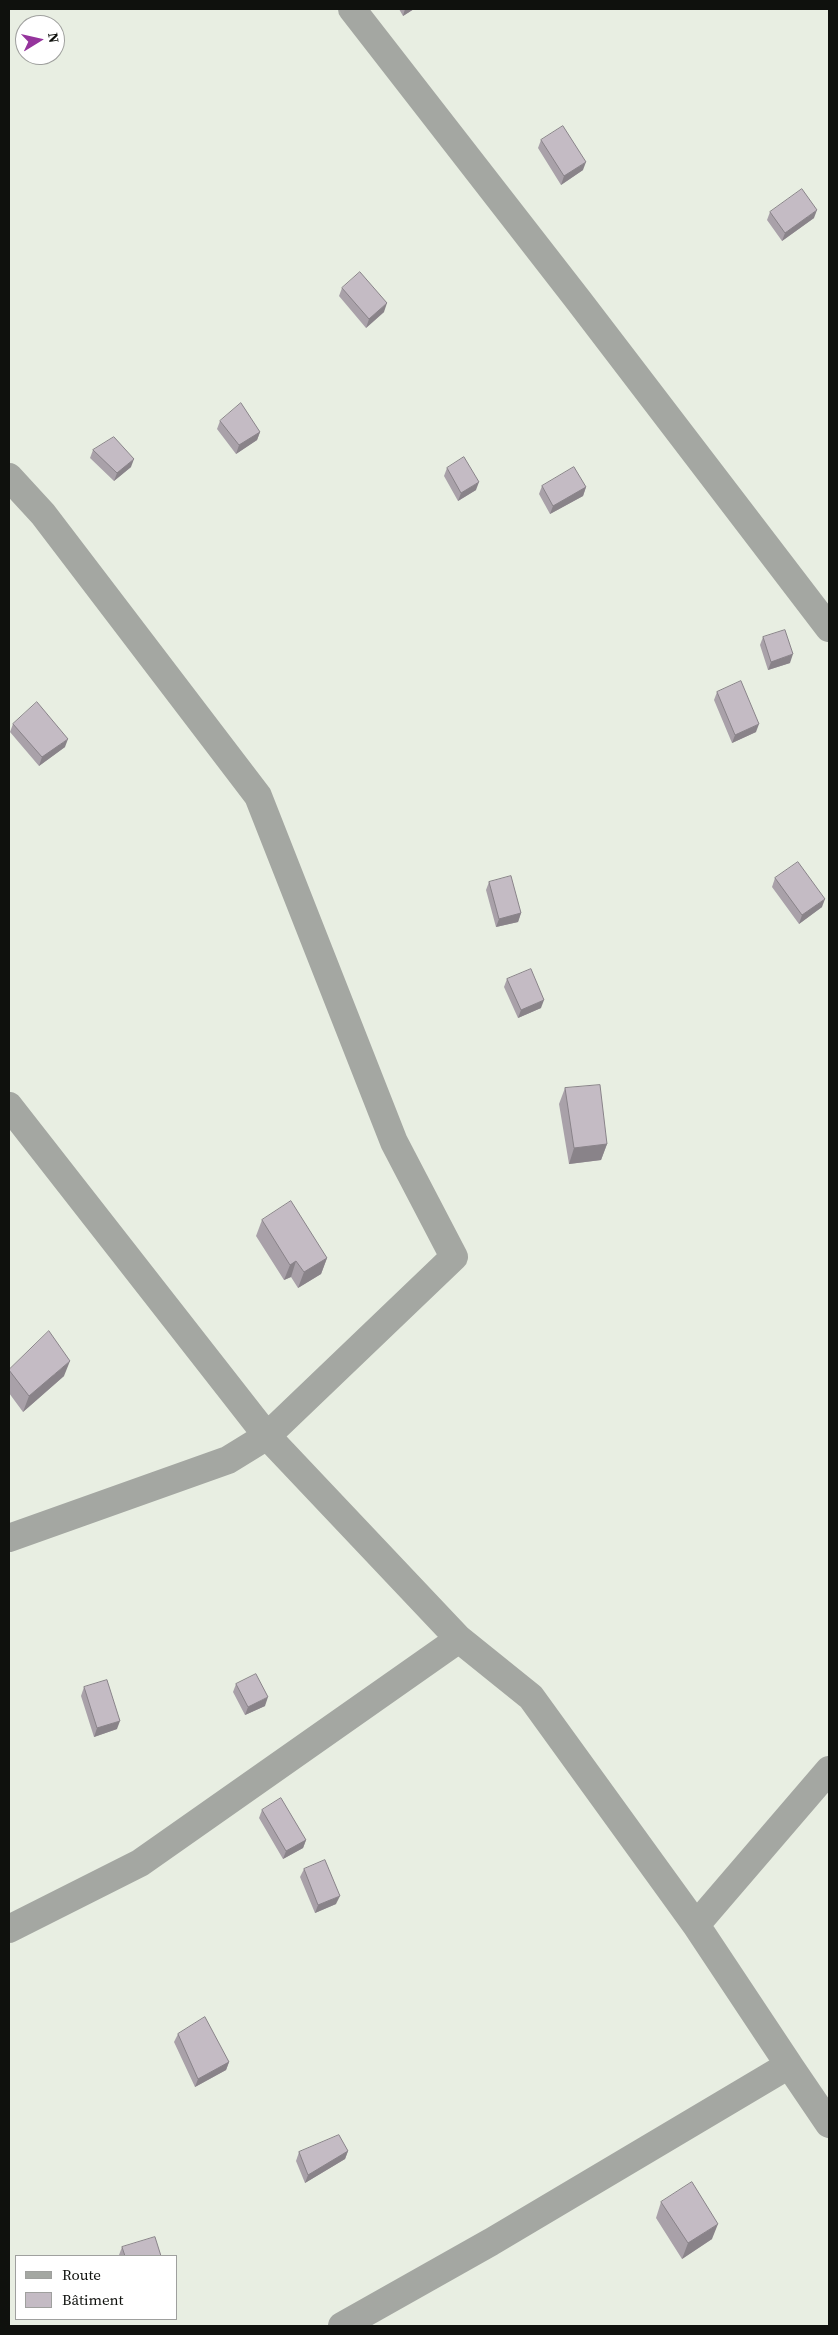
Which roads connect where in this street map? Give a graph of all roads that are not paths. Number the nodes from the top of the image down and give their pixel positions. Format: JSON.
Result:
{"nodes":[{"id":1,"x":352,"y":9,"type":"edge"},
{"id":2,"x":9,"y":477,"type":"edge"},
{"id":3,"x":829,"y":628,"type":"edge"},
{"id":4,"x":9,"y":1106,"type":"edge"},
{"id":5,"x":267,"y":1436,"type":"junction"},
{"id":6,"x":9,"y":1538,"type":"edge"},
{"id":7,"x":459,"y":1639,"type":"junction"},
{"id":8,"x":829,"y":1770,"type":"edge"},
{"id":9,"x":696,"y":1925,"type":"junction"},
{"id":10,"x":9,"y":1929,"type":"edge"},
{"id":11,"x":789,"y":2065,"type":"junction"},
{"id":12,"x":829,"y":2124,"type":"edge"},
{"id":13,"x":342,"y":2326,"type":"edge"}],
"edges":[{"from":1,"to":3,"type":"street"},
{"from":2,"to":5,"type":"street"},
{"from":4,"to":5,"type":"street"},
{"from":5,"to":6,"type":"street"},
{"from":5,"to":7,"type":"street"},
{"from":7,"to":9,"type":"street"},
{"from":7,"to":10,"type":"street"},
{"from":8,"to":9,"type":"street"},
{"from":9,"to":11,"type":"street"},
{"from":11,"to":12,"type":"street"},
{"from":11,"to":13,"type":"street"}]}
